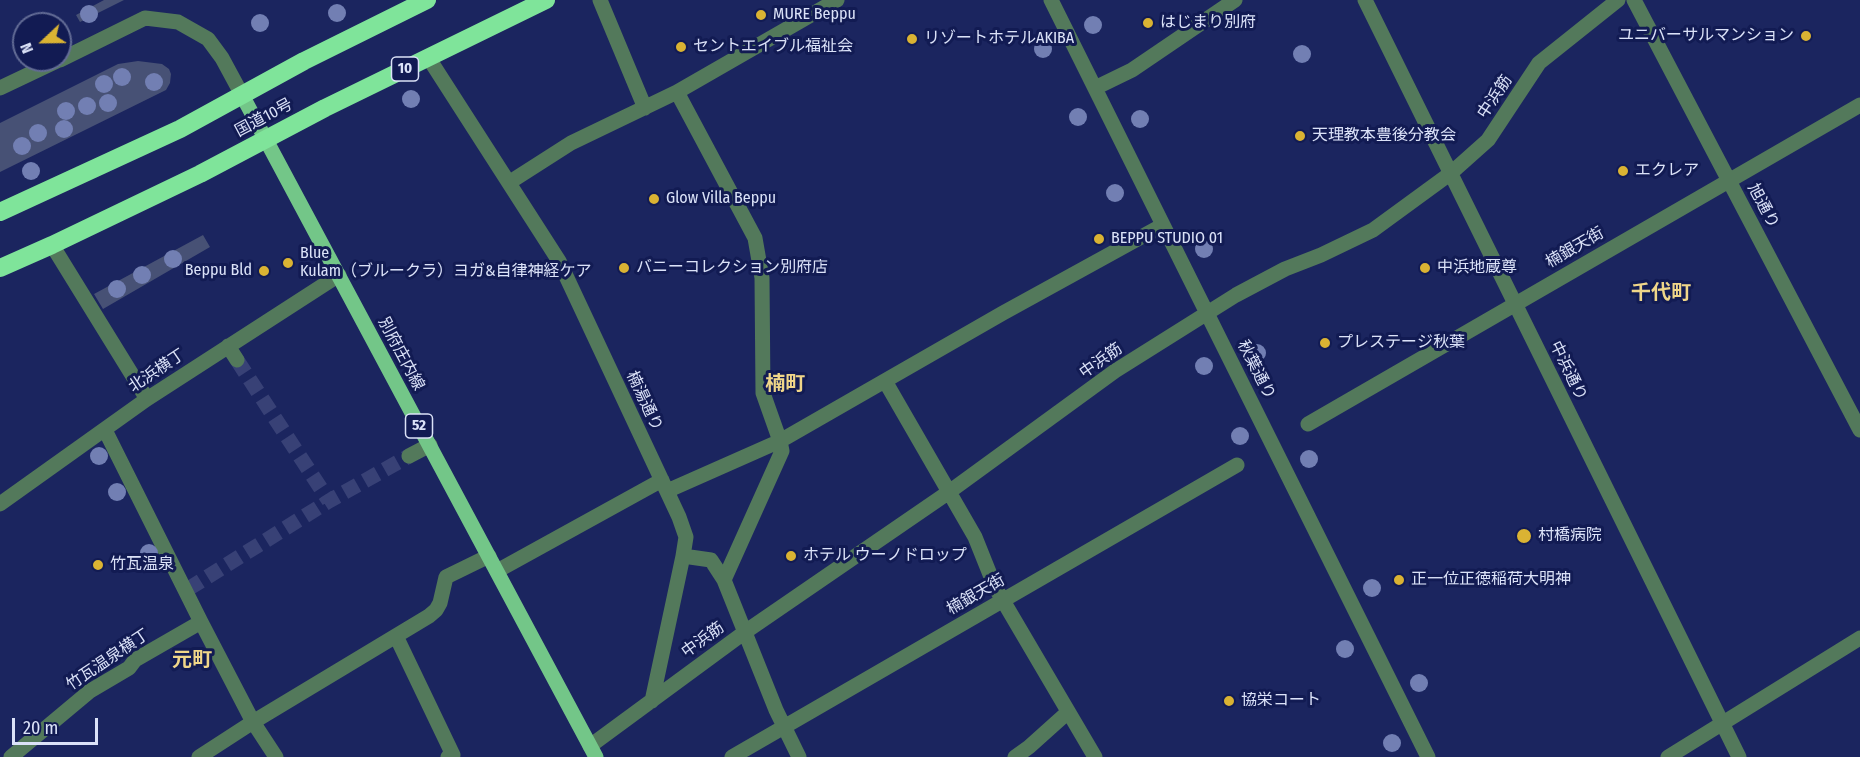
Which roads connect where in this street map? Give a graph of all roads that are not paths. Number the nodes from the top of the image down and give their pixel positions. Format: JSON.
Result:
{"nodes":[{"id":1,"x":427,"y":0,"type":"edge"},
{"id":2,"x":546,"y":0,"type":"edge"},
{"id":3,"x":600,"y":0,"type":"edge"},
{"id":4,"x":837,"y":0,"type":"edge"},
{"id":5,"x":1051,"y":0,"type":"edge"},
{"id":6,"x":1235,"y":0,"type":"edge"},
{"id":7,"x":1365,"y":0,"type":"edge"},
{"id":8,"x":1618,"y":0,"type":"edge"},
{"id":9,"x":1634,"y":0,"type":"edge"},
{"id":10,"x":72,"y":54,"type":"edge"},
{"id":11,"x":428,"y":57,"type":"junction"},
{"id":12,"x":34,"y":72,"type":"edge"},
{"id":13,"x":0,"y":88,"type":"edge"},
{"id":14,"x":1095,"y":88,"type":"junction"},
{"id":15,"x":677,"y":92,"type":"junction"},
{"id":16,"x":242,"y":95,"type":"junction"},
{"id":17,"x":1860,"y":105,"type":"edge"},
{"id":18,"x":645,"y":108,"type":"junction"},
{"id":19,"x":265,"y":139,"type":"junction"},
{"id":20,"x":1451,"y":173,"type":"junction"},
{"id":21,"x":1729,"y":180,"type":"junction"},
{"id":22,"x":510,"y":182,"type":"junction"},
{"id":23,"x":0,"y":212,"type":"edge"},
{"id":24,"x":1163,"y":225,"type":"junction"},
{"id":25,"x":52,"y":245,"type":"junction"},
{"id":26,"x":0,"y":268,"type":"edge"},
{"id":27,"x":339,"y":275,"type":"junction"},
{"id":28,"x":1515,"y":304,"type":"junction"},
{"id":29,"x":1208,"y":313,"type":"junction"},
{"id":30,"x":228,"y":346,"type":"junction"},
{"id":31,"x":237,"y":360,"type":"tunnel mouth"},
{"id":32,"x":885,"y":381,"type":"junction"},
{"id":33,"x":147,"y":399,"type":"junction"},
{"id":34,"x":1308,"y":424,"type":"dead end"},
{"id":35,"x":105,"y":430,"type":"junction"},
{"id":36,"x":1860,"y":430,"type":"edge"},
{"id":37,"x":780,"y":441,"type":"junction"},
{"id":38,"x":430,"y":445,"type":"junction"},
{"id":39,"x":409,"y":456,"type":"tunnel mouth"},
{"id":40,"x":1237,"y":465,"type":"dead end"},
{"id":41,"x":665,"y":486,"type":"junction"},
{"id":42,"x":949,"y":492,"type":"junction"},
{"id":43,"x":0,"y":504,"type":"edge"},
{"id":44,"x":489,"y":556,"type":"junction"},
{"id":45,"x":683,"y":556,"type":"junction"},
{"id":46,"x":497,"y":571,"type":"junction"},
{"id":47,"x":724,"y":580,"type":"junction"},
{"id":48,"x":1003,"y":600,"type":"junction"},
{"id":49,"x":201,"y":622,"type":"junction"},
{"id":50,"x":745,"y":632,"type":"junction"},
{"id":51,"x":396,"y":636,"type":"junction"},
{"id":52,"x":1860,"y":638,"type":"edge"},
{"id":53,"x":652,"y":701,"type":"junction"},
{"id":54,"x":1068,"y":712,"type":"junction"},
{"id":55,"x":253,"y":722,"type":"junction"},
{"id":56,"x":1722,"y":723,"type":"junction"},
{"id":57,"x":784,"y":727,"type":"junction"},
{"id":58,"x":0,"y":747,"type":"edge"},
{"id":59,"x":593,"y":751,"type":"edge"},
{"id":60,"x":7,"y":757,"type":"edge"},
{"id":61,"x":11,"y":757,"type":"edge"},
{"id":62,"x":199,"y":757,"type":"edge"},
{"id":63,"x":276,"y":757,"type":"edge"},
{"id":64,"x":448,"y":757,"type":"edge"},
{"id":65,"x":732,"y":757,"type":"edge"},
{"id":66,"x":799,"y":757,"type":"edge"},
{"id":67,"x":1015,"y":757,"type":"edge"},
{"id":68,"x":1095,"y":757,"type":"edge"},
{"id":69,"x":1428,"y":757,"type":"edge"},
{"id":70,"x":1668,"y":757,"type":"edge"},
{"id":71,"x":1739,"y":757,"type":"edge"}],
"edges":[{"from":1,"to":16,"type":"highway","name":"国道10号"},
{"from":2,"to":11,"type":"highway","name":"国道10号","number":"10"},
{"from":3,"to":18,"type":"street"},
{"from":4,"to":15,"type":"street"},
{"from":5,"to":14,"type":"street","name":"秋葉通り"},
{"from":6,"to":14,"type":"street"},
{"from":7,"to":20,"type":"street","name":"中浜通り"},
{"from":8,"to":20,"type":"street","name":"中浜筋"},
{"from":9,"to":21,"type":"street","name":"旭通り"},
{"from":10,"to":16,"type":"street"},
{"from":11,"to":19,"type":"highway","name":"国道10号","number":"10"},
{"from":11,"to":22,"type":"street","name":"楠湯通り"},
{"from":12,"to":13,"type":"street"},
{"from":14,"to":24,"type":"street","name":"秋葉通り"},
{"from":15,"to":18,"type":"street"},
{"from":15,"to":37,"type":"street"},
{"from":16,"to":19,"type":"main road","name":"別府庄内線","number":"52"},
{"from":16,"to":23,"type":"highway","name":"国道10号"},
{"from":17,"to":21,"type":"street","name":"楠銀天街"},
{"from":18,"to":22,"type":"street"},
{"from":19,"to":25,"type":"highway","name":"国道10号","number":"10"},
{"from":19,"to":27,"type":"main road","name":"別府庄内線","number":"52"},
{"from":20,"to":28,"type":"street","name":"中浜通り"},
{"from":20,"to":29,"type":"street","name":"中浜筋"},
{"from":21,"to":28,"type":"street","name":"楠銀天街"},
{"from":21,"to":36,"type":"street","name":"旭通り"},
{"from":22,"to":41,"type":"street","name":"楠湯通り"},
{"from":24,"to":29,"type":"street","name":"秋葉通り"},
{"from":24,"to":32,"type":"street"},
{"from":25,"to":26,"type":"highway","name":"国道10号","number":"10"},
{"from":25,"to":33,"type":"street"},
{"from":27,"to":30,"type":"street","name":"北浜横丁"},
{"from":27,"to":38,"type":"main road","name":"別府庄内線","number":"52"},
{"from":28,"to":34,"type":"street","name":"楠銀天街"},
{"from":28,"to":56,"type":"street","name":"中浜通り"},
{"from":29,"to":42,"type":"street","name":"中浜筋"},
{"from":29,"to":69,"type":"street","name":"秋葉通り"},
{"from":30,"to":31,"type":"street"},
{"from":30,"to":33,"type":"street","name":"北浜横丁"},
{"from":32,"to":37,"type":"street"},
{"from":32,"to":42,"type":"street"},
{"from":33,"to":35,"type":"street","name":"北浜横丁"},
{"from":35,"to":43,"type":"street","name":"北浜横丁"},
{"from":35,"to":49,"type":"street"},
{"from":37,"to":41,"type":"street"},
{"from":37,"to":47,"type":"street"},
{"from":38,"to":39,"type":"street"},
{"from":38,"to":44,"type":"main road","name":"別府庄内線","number":"52"},
{"from":40,"to":48,"type":"street","name":"楠銀天街"},
{"from":41,"to":45,"type":"street","name":"楠湯通り"},
{"from":41,"to":46,"type":"street"},
{"from":42,"to":48,"type":"street"},
{"from":42,"to":50,"type":"street","name":"中浜筋"},
{"from":44,"to":46,"type":"main road","name":"別府庄内線","number":"52"},
{"from":44,"to":51,"type":"street"},
{"from":45,"to":47,"type":"street"},
{"from":45,"to":53,"type":"street","name":"楠湯通り"},
{"from":46,"to":59,"type":"main road","name":"別府庄内線","number":"52"},
{"from":47,"to":50,"type":"street"},
{"from":48,"to":54,"type":"street"},
{"from":48,"to":57,"type":"street","name":"楠銀天街"},
{"from":49,"to":55,"type":"street"},
{"from":49,"to":61,"type":"street","name":"竹瓦温泉横丁"},
{"from":50,"to":53,"type":"street","name":"中浜筋"},
{"from":50,"to":57,"type":"street"},
{"from":51,"to":55,"type":"street"},
{"from":51,"to":64,"type":"street"},
{"from":52,"to":56,"type":"street"},
{"from":53,"to":59,"type":"street","name":"中浜筋"},
{"from":54,"to":67,"type":"street"},
{"from":54,"to":68,"type":"street"},
{"from":55,"to":62,"type":"street"},
{"from":55,"to":63,"type":"street"},
{"from":56,"to":70,"type":"street"},
{"from":56,"to":71,"type":"street","name":"中浜通り"},
{"from":57,"to":65,"type":"street","name":"楠銀天街"},
{"from":57,"to":66,"type":"street"},
{"from":58,"to":60,"type":"street"}]}
